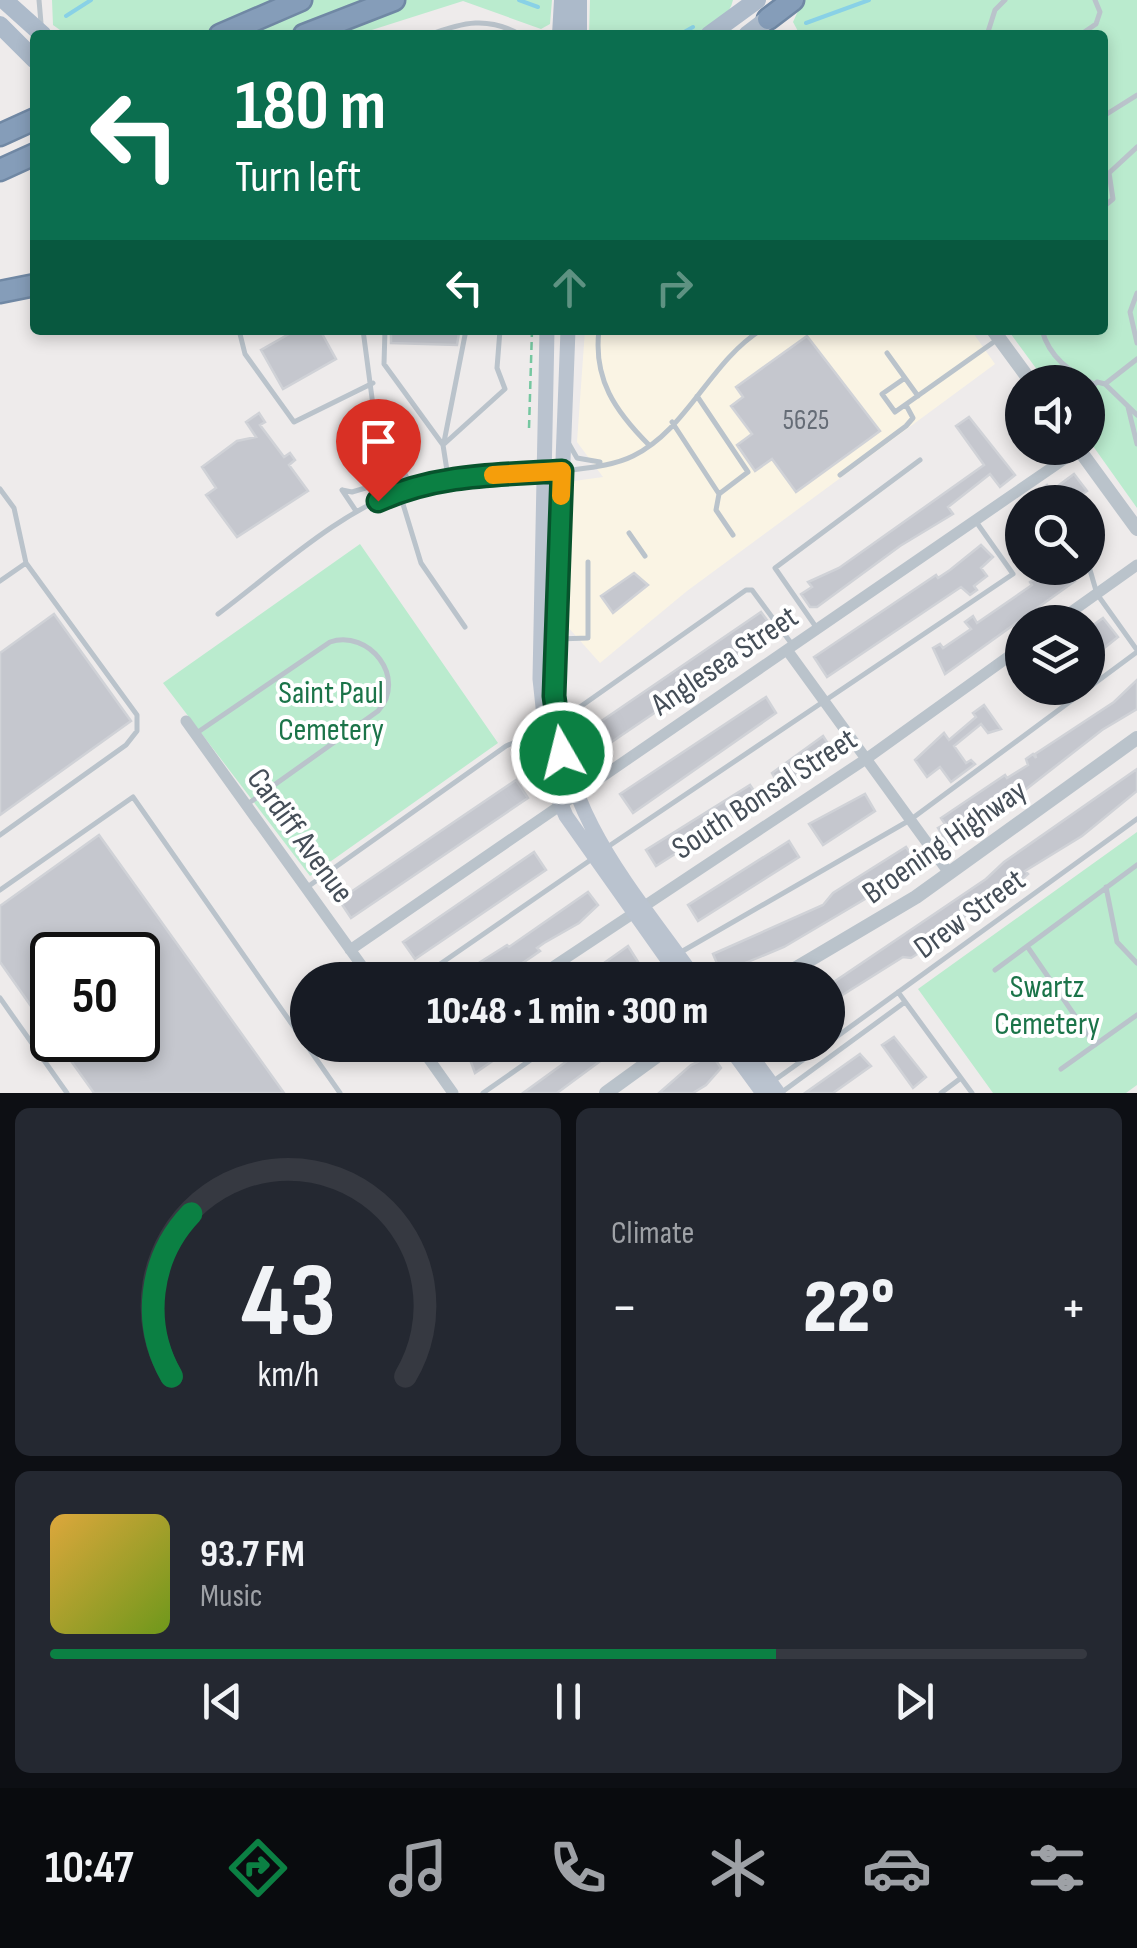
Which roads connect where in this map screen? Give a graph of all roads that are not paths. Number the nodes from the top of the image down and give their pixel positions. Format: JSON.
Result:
{"nodes":[{"id":1,"x":39,"y":0,"type":"edge"},
{"id":2,"x":301,"y":0,"type":"edge"},
{"id":3,"x":394,"y":0,"type":"edge"},
{"id":4,"x":562,"y":0,"type":"edge"},
{"id":5,"x":578,"y":0,"type":"edge"},
{"id":6,"x":792,"y":0,"type":"edge"},
{"id":7,"x":1005,"y":0,"type":"edge"},
{"id":8,"x":1094,"y":0,"type":"edge"},
{"id":9,"x":6,"y":3,"type":"edge"},
{"id":10,"x":759,"y":10,"type":"edge"},
{"id":11,"x":0,"y":25,"type":"edge"},
{"id":12,"x":38,"y":30,"type":"edge"},
{"id":13,"x":43,"y":30,"type":"edge"},
{"id":14,"x":232,"y":30,"type":"edge"},
{"id":15,"x":317,"y":30,"type":"edge"},
{"id":16,"x":442,"y":30,"type":"edge"},
{"id":17,"x":512,"y":30,"type":"edge"},
{"id":18,"x":560,"y":30,"type":"edge"},
{"id":19,"x":578,"y":30,"type":"edge"},
{"id":20,"x":719,"y":30,"type":"edge"},
{"id":21,"x":989,"y":30,"type":"edge"},
{"id":22,"x":1087,"y":30,"type":"edge"},
{"id":23,"x":30,"y":55,"type":"edge"},
{"id":24,"x":1137,"y":95,"type":"edge"},
{"id":25,"x":1108,"y":114,"type":"edge"},
{"id":26,"x":30,"y":121,"type":"edge"},
{"id":27,"x":0,"y":135,"type":"edge"},
{"id":28,"x":1137,"y":147,"type":"edge"},
{"id":29,"x":30,"y":156,"type":"edge"},
{"id":30,"x":1108,"y":169,"type":"edge"},
{"id":31,"x":1112,"y":169,"type":"junction"},
{"id":32,"x":0,"y":170,"type":"edge"},
{"id":33,"x":1108,"y":204,"type":"edge"},
{"id":34,"x":30,"y":286,"type":"edge"},
{"id":35,"x":0,"y":292,"type":"edge"},
{"id":36,"x":1137,"y":293,"type":"edge"},
{"id":37,"x":240,"y":335,"type":"edge"},
{"id":38,"x":363,"y":335,"type":"edge"},
{"id":39,"x":385,"y":335,"type":"edge"},
{"id":40,"x":465,"y":335,"type":"edge"},
{"id":41,"x":500,"y":335,"type":"edge"},
{"id":42,"x":547,"y":335,"type":"edge"},
{"id":43,"x":568,"y":335,"type":"edge"},
{"id":44,"x":599,"y":335,"type":"edge"},
{"id":45,"x":753,"y":335,"type":"edge"},
{"id":46,"x":995,"y":335,"type":"edge"},
{"id":47,"x":997,"y":335,"type":"edge"},
{"id":48,"x":1044,"y":335,"type":"edge"},
{"id":49,"x":1137,"y":343,"type":"edge"},
{"id":50,"x":887,"y":353,"type":"dead end"},
{"id":51,"x":1137,"y":359,"type":"edge"},
{"id":52,"x":1019,"y":365,"type":"edge"},
{"id":53,"x":1064,"y":365,"type":"edge"},
{"id":54,"x":905,"y":378,"type":"junction"},
{"id":55,"x":373,"y":383,"type":"junction"},
{"id":56,"x":1105,"y":383,"type":"edge"},
{"id":57,"x":1105,"y":385,"type":"edge"},
{"id":58,"x":697,"y":396,"type":"junction"},
{"id":59,"x":918,"y":396,"type":"junction"},
{"id":60,"x":1127,"y":404,"type":"junction"},
{"id":61,"x":906,"y":405,"type":"junction"},
{"id":62,"x":1137,"y":415,"type":"edge"},
{"id":63,"x":672,"y":422,"type":"junction"},
{"id":64,"x":564,"y":435,"type":"junction"},
{"id":65,"x":1137,"y":444,"type":"edge"},
{"id":66,"x":443,"y":446,"type":"junction"},
{"id":67,"x":649,"y":446,"type":"junction"},
{"id":68,"x":920,"y":460,"type":"dead end"},
{"id":69,"x":608,"y":463,"type":"junction"},
{"id":70,"x":1054,"y":465,"type":"edge"},
{"id":71,"x":1090,"y":465,"type":"edge"},
{"id":72,"x":562,"y":471,"type":"junction"},
{"id":73,"x":544,"y":472,"type":"junction"},
{"id":74,"x":840,"y":475,"type":"dead end"},
{"id":75,"x":407,"y":476,"type":"junction"},
{"id":76,"x":448,"y":477,"type":"junction"},
{"id":77,"x":411,"y":486,"type":"junction"},
{"id":78,"x":0,"y":489,"type":"edge"},
{"id":79,"x":400,"y":491,"type":"junction"},
{"id":80,"x":719,"y":494,"type":"junction"},
{"id":81,"x":356,"y":511,"type":"junction"},
{"id":82,"x":976,"y":521,"type":"junction"},
{"id":83,"x":1137,"y":529,"type":"edge"},
{"id":84,"x":629,"y":534,"type":"dead end"},
{"id":85,"x":733,"y":535,"type":"dead end"},
{"id":86,"x":646,"y":556,"type":"dead end"},
{"id":87,"x":588,"y":562,"type":"dead end"},
{"id":88,"x":26,"y":563,"type":"junction"},
{"id":89,"x":1137,"y":566,"type":"edge"},
{"id":90,"x":0,"y":581,"type":"edge"},
{"id":91,"x":1094,"y":585,"type":"edge"},
{"id":92,"x":1097,"y":594,"type":"junction"},
{"id":93,"x":1081,"y":605,"type":"edge"},
{"id":94,"x":218,"y":614,"type":"dead end"},
{"id":95,"x":465,"y":627,"type":"dead end"},
{"id":96,"x":818,"y":629,"type":"junction"},
{"id":97,"x":555,"y":639,"type":"junction"},
{"id":98,"x":790,"y":648,"type":"junction"},
{"id":99,"x":1137,"y":651,"type":"edge"},
{"id":100,"x":1005,"y":660,"type":"edge"},
{"id":101,"x":826,"y":704,"type":"junction"},
{"id":102,"x":186,"y":721,"type":"dead end"},
{"id":103,"x":550,"y":721,"type":"junction"},
{"id":104,"x":195,"y":734,"type":"junction"},
{"id":105,"x":1137,"y":738,"type":"edge"},
{"id":106,"x":866,"y":760,"type":"junction"},
{"id":107,"x":574,"y":796,"type":"junction"},
{"id":108,"x":246,"y":805,"type":"junction"},
{"id":109,"x":560,"y":806,"type":"junction"},
{"id":110,"x":1137,"y":818,"type":"edge"},
{"id":111,"x":910,"y":820,"type":"junction"},
{"id":112,"x":0,"y":835,"type":"edge"},
{"id":113,"x":599,"y":854,"type":"junction"},
{"id":114,"x":1137,"y":865,"type":"edge"},
{"id":115,"x":949,"y":873,"type":"junction"},
{"id":116,"x":1106,"y":887,"type":"junction"},
{"id":117,"x":306,"y":888,"type":"junction"},
{"id":118,"x":0,"y":890,"type":"edge"},
{"id":119,"x":637,"y":908,"type":"junction"},
{"id":120,"x":1028,"y":948,"type":"junction"},
{"id":121,"x":350,"y":950,"type":"junction"},
{"id":122,"x":673,"y":958,"type":"junction"},
{"id":123,"x":359,"y":962,"type":"edge"},
{"id":124,"x":443,"y":962,"type":"edge"},
{"id":125,"x":559,"y":962,"type":"edge"},
{"id":126,"x":667,"y":962,"type":"edge"},
{"id":127,"x":675,"y":962,"type":"edge"},
{"id":128,"x":677,"y":962,"type":"edge"},
{"id":129,"x":808,"y":962,"type":"edge"},
{"id":130,"x":1137,"y":963,"type":"edge"},
{"id":131,"x":995,"y":970,"type":"dead end"},
{"id":132,"x":898,"y":992,"type":"junction"},
{"id":133,"x":0,"y":998,"type":"edge"},
{"id":134,"x":905,"y":1002,"type":"junction"},
{"id":135,"x":1137,"y":1015,"type":"edge"},
{"id":136,"x":845,"y":1030,"type":"edge"},
{"id":137,"x":1095,"y":1045,"type":"junction"},
{"id":138,"x":431,"y":1062,"type":"edge"},
{"id":139,"x":528,"y":1062,"type":"edge"},
{"id":140,"x":649,"y":1062,"type":"edge"},
{"id":141,"x":743,"y":1062,"type":"edge"},
{"id":142,"x":752,"y":1062,"type":"edge"},
{"id":143,"x":804,"y":1062,"type":"edge"},
{"id":144,"x":1061,"y":1069,"type":"dead end"},
{"id":145,"x":961,"y":1078,"type":"junction"},
{"id":146,"x":768,"y":1091,"type":"edge"},
{"id":147,"x":68,"y":1093,"type":"edge"},
{"id":148,"x":340,"y":1093,"type":"edge"},
{"id":149,"x":453,"y":1093,"type":"edge"},
{"id":150,"x":483,"y":1093,"type":"edge"},
{"id":151,"x":606,"y":1093,"type":"edge"},
{"id":152,"x":941,"y":1093,"type":"edge"},
{"id":153,"x":972,"y":1093,"type":"edge"}],
"edges":[{"from":1,"to":13,"type":"lane"},
{"from":2,"to":14,"type":"highway"},
{"from":3,"to":15,"type":"highway"},
{"from":4,"to":18,"type":"main road"},
{"from":5,"to":19,"type":"main road"},
{"from":6,"to":10,"type":"highway"},
{"from":7,"to":21,"type":"lane"},
{"from":8,"to":22,"type":"lane"},
{"from":9,"to":12,"type":"main road"},
{"from":10,"to":20,"type":"main road"},
{"from":11,"to":23,"type":"main road"},
{"from":16,"to":17,"type":"lane"},
{"from":24,"to":25,"type":"lane"},
{"from":26,"to":27,"type":"highway"},
{"from":28,"to":31,"type":"lane"},
{"from":29,"to":32,"type":"highway"},
{"from":30,"to":31,"type":"lane"},
{"from":31,"to":33,"type":"lane"},
{"from":34,"to":35,"type":"highway"},
{"from":36,"to":49,"type":"lane"},
{"from":37,"to":55,"type":"lane"},
{"from":38,"to":55,"type":"lane"},
{"from":39,"to":66,"type":"lane"},
{"from":40,"to":66,"type":"lane"},
{"from":41,"to":66,"type":"lane"},
{"from":42,"to":73,"type":"main road"},
{"from":43,"to":64,"type":"main road"},
{"from":44,"to":67,"type":"lane"},
{"from":45,"to":58,"type":"lane"},
{"from":46,"to":59,"type":"lane"},
{"from":47,"to":52,"type":"street"},
{"from":48,"to":53,"type":"lane"},
{"from":50,"to":54,"type":"lane"},
{"from":51,"to":56,"type":"lane"},
{"from":54,"to":59,"type":"lane"},
{"from":54,"to":61,"type":"lane"},
{"from":55,"to":75,"type":"lane"},
{"from":57,"to":60,"type":"lane"},
{"from":58,"to":63,"type":"lane"},
{"from":58,"to":80,"type":"lane"},
{"from":59,"to":61,"type":"lane"},
{"from":60,"to":62,"type":"lane"},
{"from":60,"to":65,"type":"lane"},
{"from":61,"to":74,"type":"lane"},
{"from":63,"to":67,"type":"lane"},
{"from":63,"to":80,"type":"lane"},
{"from":64,"to":69,"type":"lane"},
{"from":64,"to":72,"type":"main road"},
{"from":66,"to":76,"type":"lane"},
{"from":67,"to":69,"type":"lane"},
{"from":68,"to":96,"type":"lane"},
{"from":69,"to":72,"type":"lane"},
{"from":70,"to":82,"type":"street","name":"Anglesea Street"},
{"from":71,"to":83,"type":"street"},
{"from":72,"to":73,"type":"lane"},
{"from":72,"to":97,"type":"main road"},
{"from":73,"to":76,"type":"lane"},
{"from":73,"to":103,"type":"main road"},
{"from":75,"to":77,"type":"lane"},
{"from":75,"to":81,"type":"lane"},
{"from":76,"to":77,"type":"lane"},
{"from":77,"to":79,"type":"lane"},
{"from":78,"to":88,"type":"lane"},
{"from":79,"to":81,"type":"lane"},
{"from":79,"to":95,"type":"lane"},
{"from":80,"to":85,"type":"lane"},
{"from":81,"to":94,"type":"lane"},
{"from":82,"to":96,"type":"street","name":"Anglesea Street"},
{"from":82,"to":101,"type":"lane"},
{"from":84,"to":86,"type":"lane"},
{"from":87,"to":97,"type":"lane"},
{"from":88,"to":90,"type":"lane"},
{"from":88,"to":112,"type":"lane"},
{"from":89,"to":92,"type":"street"},
{"from":91,"to":92,"type":"lane"},
{"from":92,"to":93,"type":"street"},
{"from":92,"to":99,"type":"lane"},
{"from":96,"to":98,"type":"street","name":"Anglesea Street"},
{"from":97,"to":103,"type":"main road"},
{"from":98,"to":101,"type":"street"},
{"from":98,"to":103,"type":"lane"},
{"from":98,"to":107,"type":"street","name":"Anglesea Street"},
{"from":99,"to":111,"type":"lane"},
{"from":100,"to":106,"type":"street","name":"South Bonsal Street"},
{"from":101,"to":106,"type":"street"},
{"from":101,"to":113,"type":"lane"},
{"from":102,"to":104,"type":"street","name":"Cardiff Avenue"},
{"from":103,"to":107,"type":"main road"},
{"from":103,"to":109,"type":"main road"},
{"from":103,"to":117,"type":"lane"},
{"from":104,"to":108,"type":"street","name":"Cardiff Avenue"},
{"from":104,"to":108,"type":"lane"},
{"from":105,"to":115,"type":"street","name":"Broening Highway"},
{"from":106,"to":111,"type":"street"},
{"from":106,"to":119,"type":"street","name":"South Bonsal Street"},
{"from":107,"to":109,"type":"street","name":"Anglesea Street"},
{"from":107,"to":113,"type":"main road"},
{"from":108,"to":117,"type":"street","name":"Cardiff Avenue"},
{"from":109,"to":113,"type":"main road"},
{"from":109,"to":121,"type":"street","name":"Anglesea Street"},
{"from":110,"to":132,"type":"lane","name":"Drew Street"},
{"from":111,"to":115,"type":"street"},
{"from":111,"to":122,"type":"lane"},
{"from":113,"to":119,"type":"main road"},
{"from":113,"to":124,"type":"lane"},
{"from":114,"to":116,"type":"lane"},
{"from":115,"to":129,"type":"street","name":"Broening Highway"},
{"from":116,"to":120,"type":"lane"},
{"from":116,"to":130,"type":"lane"},
{"from":117,"to":121,"type":"street","name":"Cardiff Avenue"},
{"from":118,"to":148,"type":"lane"},
{"from":119,"to":122,"type":"main road"},
{"from":119,"to":125,"type":"street","name":"South Bonsal Street"},
{"from":120,"to":131,"type":"lane"},
{"from":120,"to":137,"type":"lane"},
{"from":121,"to":123,"type":"street","name":"Cardiff Avenue"},
{"from":122,"to":126,"type":"lane"},
{"from":122,"to":127,"type":"main road"},
{"from":122,"to":128,"type":"main road"},
{"from":132,"to":134,"type":"lane"},
{"from":132,"to":136,"type":"lane","name":"Drew Street"},
{"from":133,"to":147,"type":"lane"},
{"from":134,"to":145,"type":"lane"},
{"from":134,"to":146,"type":"lane"},
{"from":135,"to":137,"type":"lane"},
{"from":137,"to":144,"type":"lane"},
{"from":138,"to":149,"type":"street"},
{"from":139,"to":150,"type":"lane"},
{"from":140,"to":151,"type":"street"},
{"from":141,"to":146,"type":"main road"},
{"from":142,"to":146,"type":"main road"},
{"from":143,"to":146,"type":"lane","name":"Drew Street"},
{"from":145,"to":152,"type":"lane"},
{"from":145,"to":153,"type":"lane"}]}
